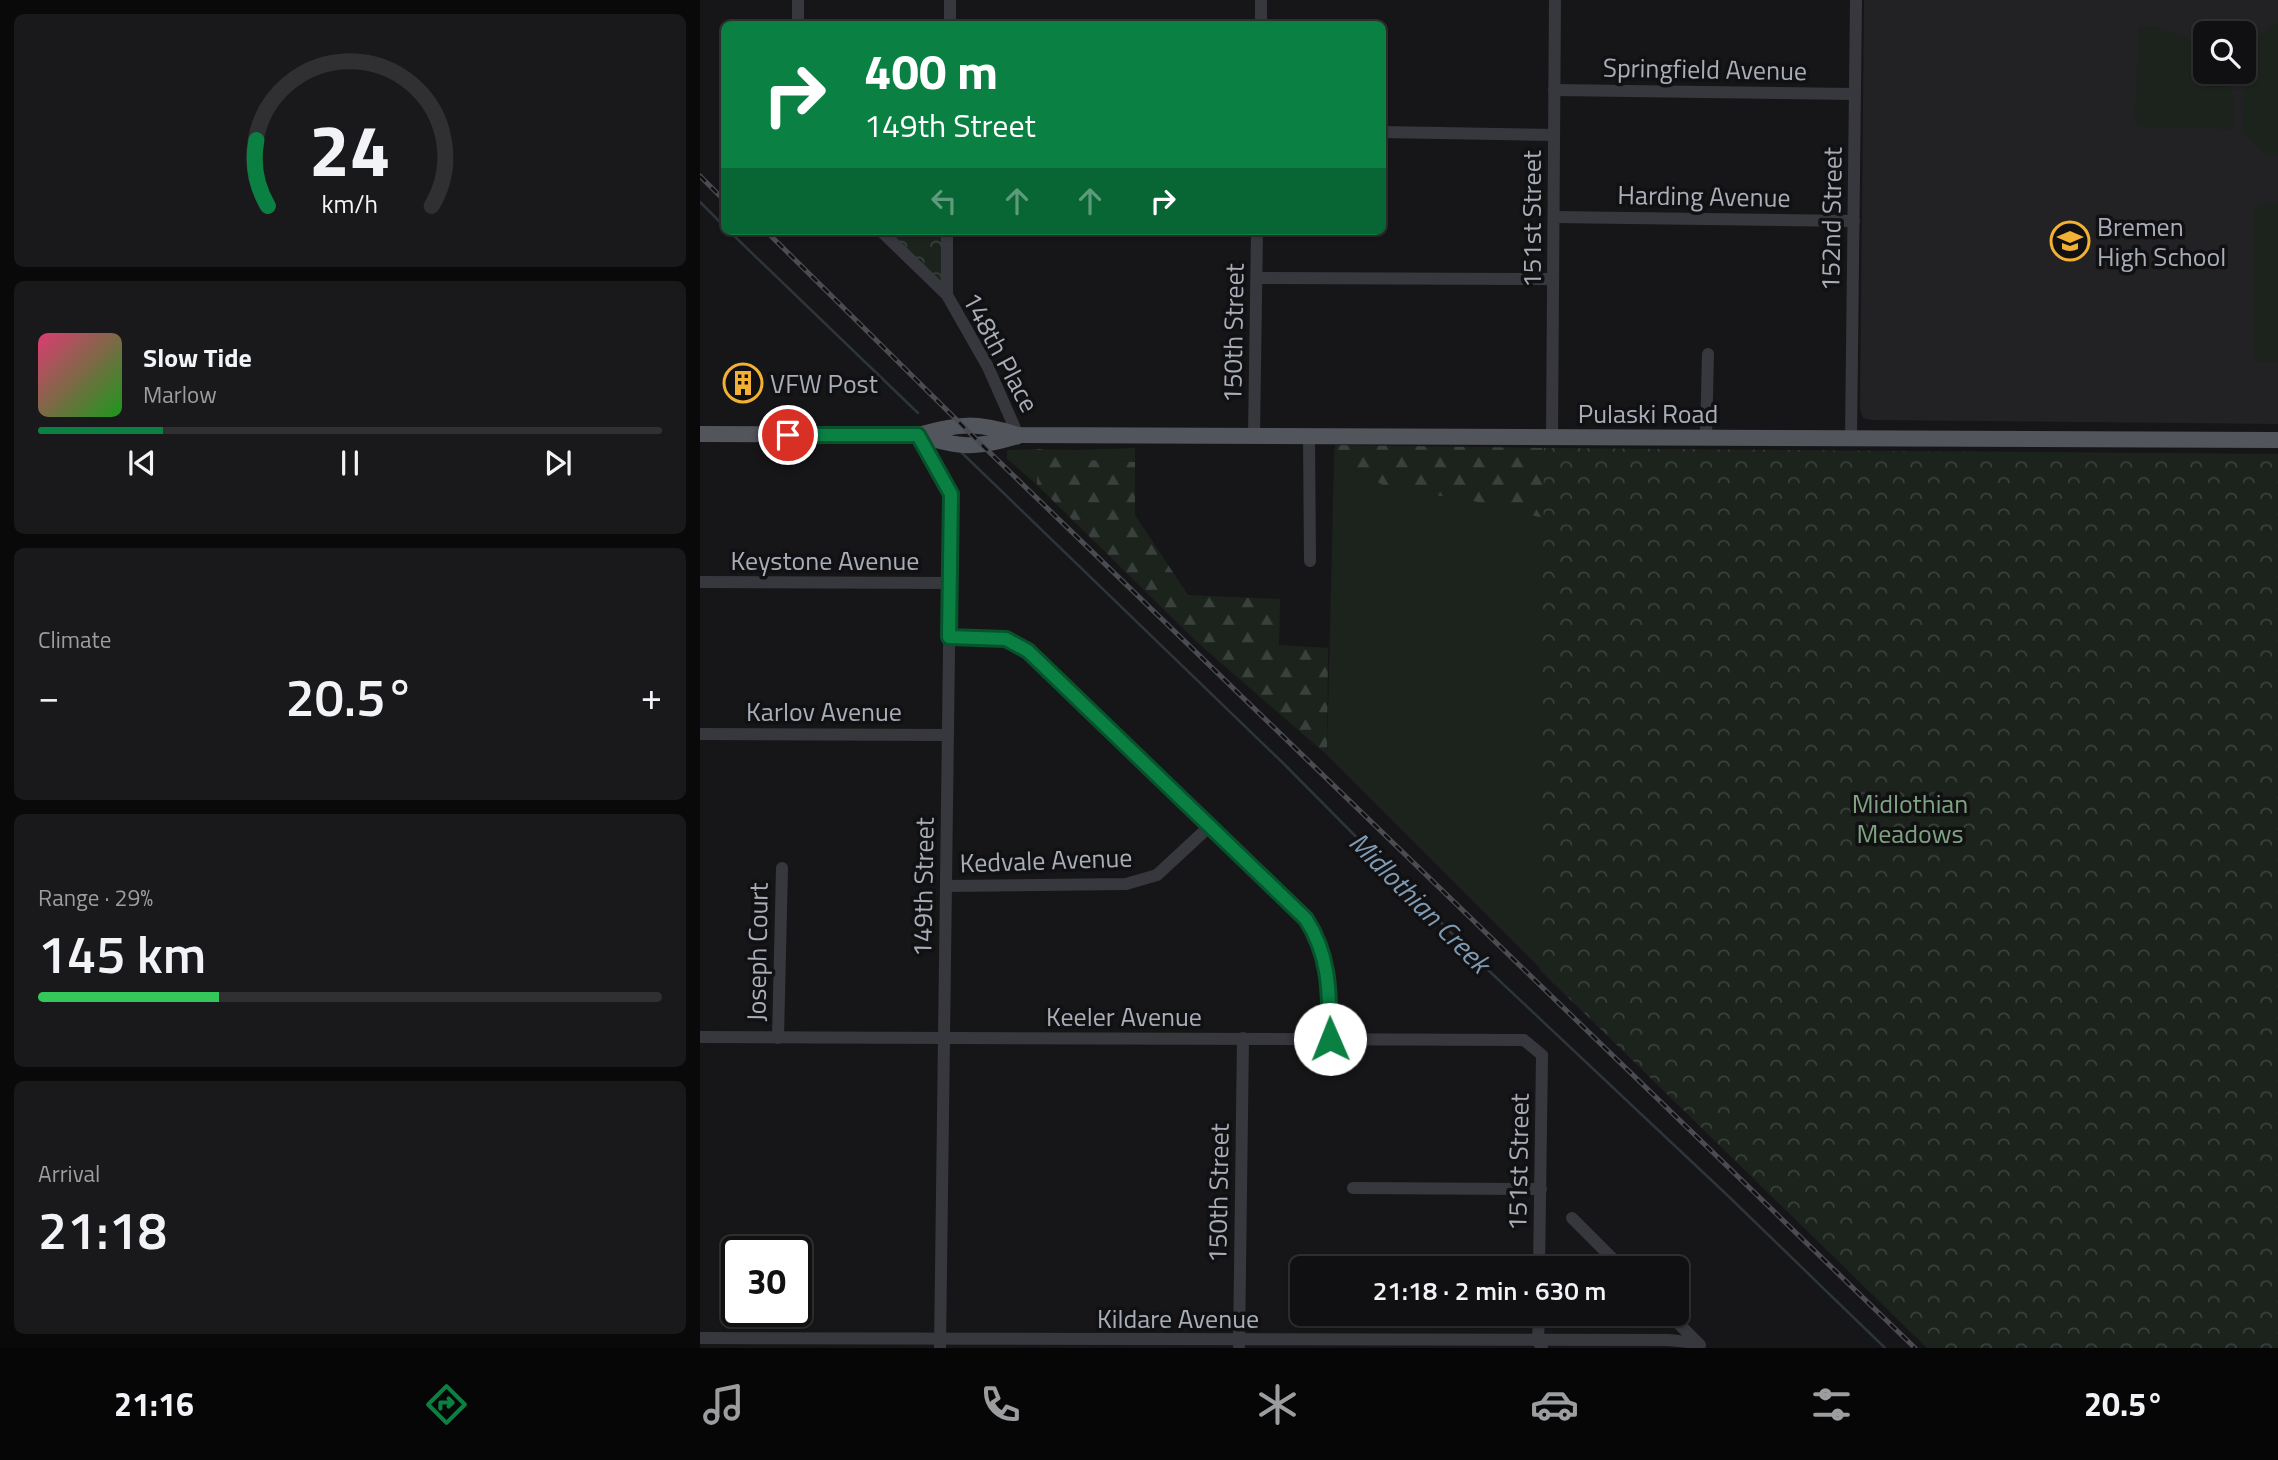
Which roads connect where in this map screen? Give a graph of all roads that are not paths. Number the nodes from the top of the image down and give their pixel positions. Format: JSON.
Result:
{"nodes":[{"id":1,"x":798,"y":0,"type":"edge"},
{"id":2,"x":950,"y":0,"type":"edge"},
{"id":3,"x":1261,"y":0,"type":"edge"},
{"id":4,"x":1555,"y":0,"type":"edge"},
{"id":5,"x":1856,"y":0,"type":"edge"},
{"id":6,"x":798,"y":21,"type":"edge"},
{"id":7,"x":950,"y":21,"type":"edge"},
{"id":8,"x":1261,"y":21,"type":"edge"},
{"id":9,"x":1554,"y":90,"type":"junction"},
{"id":10,"x":1855,"y":94,"type":"junction"},
{"id":11,"x":1386,"y":132,"type":"edge"},
{"id":12,"x":1554,"y":135,"type":"junction"},
{"id":13,"x":1554,"y":217,"type":"junction"},
{"id":14,"x":1854,"y":221,"type":"junction"},
{"id":15,"x":885,"y":235,"type":"edge"},
{"id":16,"x":947,"y":235,"type":"edge"},
{"id":17,"x":1257,"y":235,"type":"edge"},
{"id":18,"x":1257,"y":278,"type":"junction"},
{"id":19,"x":1553,"y":279,"type":"junction"},
{"id":20,"x":947,"y":295,"type":"junction"},
{"id":21,"x":1708,"y":354,"type":"dead end"},
{"id":22,"x":700,"y":434,"type":"edge"},
{"id":23,"x":918,"y":435,"type":"junction"},
{"id":24,"x":1018,"y":435,"type":"junction"},
{"id":25,"x":1254,"y":436,"type":"junction"},
{"id":26,"x":1309,"y":436,"type":"junction"},
{"id":27,"x":1552,"y":438,"type":"junction"},
{"id":28,"x":1706,"y":438,"type":"junction"},
{"id":29,"x":1852,"y":439,"type":"junction"},
{"id":30,"x":2278,"y":440,"type":"edge"},
{"id":31,"x":1310,"y":561,"type":"dead end"},
{"id":32,"x":700,"y":582,"type":"edge"},
{"id":33,"x":950,"y":583,"type":"junction"},
{"id":34,"x":949,"y":637,"type":"junction"},
{"id":35,"x":700,"y":734,"type":"edge"},
{"id":36,"x":948,"y":735,"type":"junction"},
{"id":37,"x":1210,"y":825,"type":"junction"},
{"id":38,"x":782,"y":868,"type":"dead end"},
{"id":39,"x":946,"y":886,"type":"junction"},
{"id":40,"x":700,"y":1037,"type":"edge"},
{"id":41,"x":778,"y":1038,"type":"junction"},
{"id":42,"x":1243,"y":1038,"type":"junction"},
{"id":43,"x":944,"y":1039,"type":"junction"},
{"id":44,"x":1330,"y":1039,"type":"junction"},
{"id":45,"x":1542,"y":1055,"type":"joint"},
{"id":46,"x":1353,"y":1188,"type":"dead end"},
{"id":47,"x":1541,"y":1189,"type":"junction"},
{"id":48,"x":1572,"y":1218,"type":"dead end"},
{"id":49,"x":1539,"y":1256,"type":"edge"},
{"id":50,"x":1610,"y":1256,"type":"edge"},
{"id":51,"x":1539,"y":1326,"type":"edge"},
{"id":52,"x":1681,"y":1326,"type":"edge"},
{"id":53,"x":700,"y":1338,"type":"edge"},
{"id":54,"x":940,"y":1344,"type":"edge"},
{"id":55,"x":1239,"y":1344,"type":"edge"},
{"id":56,"x":1540,"y":1344,"type":"edge"},
{"id":57,"x":1701,"y":1346,"type":"edge"}],
"edges":[{"from":1,"to":6,"type":"street"},
{"from":2,"to":7,"type":"street"},
{"from":3,"to":8,"type":"street"},
{"from":4,"to":9,"type":"street","name":"151st Street"},
{"from":5,"to":10,"type":"street","name":"152nd Street"},
{"from":9,"to":10,"type":"street","name":"Springfield Avenue"},
{"from":9,"to":12,"type":"street","name":"151st Street"},
{"from":10,"to":14,"type":"street","name":"152nd Street"},
{"from":11,"to":12,"type":"street"},
{"from":12,"to":13,"type":"street","name":"151st Street"},
{"from":13,"to":14,"type":"street","name":"Harding Avenue"},
{"from":13,"to":19,"type":"street","name":"151st Street"},
{"from":14,"to":29,"type":"street","name":"152nd Street"},
{"from":15,"to":20,"type":"street","name":"148th Place"},
{"from":16,"to":20,"type":"street"},
{"from":17,"to":18,"type":"street","name":"150th Street"},
{"from":18,"to":19,"type":"street"},
{"from":18,"to":25,"type":"street","name":"150th Street"},
{"from":19,"to":27,"type":"street","name":"151st Street"},
{"from":20,"to":24,"type":"street","name":"148th Place"},
{"from":21,"to":28,"type":"street"},
{"from":22,"to":23,"type":"main road","name":"Pulaski Road"},
{"from":23,"to":24,"type":"main road","name":"Pulaski Road"},
{"from":23,"to":33,"type":"street","name":"149th Street"},
{"from":24,"to":25,"type":"main road","name":"Pulaski Road"},
{"from":25,"to":26,"type":"main road","name":"Pulaski Road"},
{"from":26,"to":27,"type":"main road","name":"Pulaski Road"},
{"from":26,"to":31,"type":"street"},
{"from":27,"to":28,"type":"main road","name":"Pulaski Road"},
{"from":28,"to":29,"type":"main road","name":"Pulaski Road"},
{"from":29,"to":30,"type":"main road","name":"Pulaski Road"},
{"from":32,"to":33,"type":"street","name":"Keystone Avenue"},
{"from":33,"to":34,"type":"street","name":"149th Street"},
{"from":34,"to":36,"type":"street","name":"149th Street"},
{"from":34,"to":37,"type":"street"},
{"from":35,"to":36,"type":"street","name":"Karlov Avenue"},
{"from":36,"to":39,"type":"street","name":"149th Street"},
{"from":37,"to":39,"type":"street","name":"Kedvale Avenue"},
{"from":37,"to":44,"type":"street"},
{"from":38,"to":41,"type":"street","name":"Joseph Court"},
{"from":39,"to":43,"type":"street","name":"149th Street"},
{"from":40,"to":41,"type":"street","name":"Keeler Avenue"},
{"from":41,"to":43,"type":"street","name":"Keeler Avenue"},
{"from":42,"to":43,"type":"street","name":"Keeler Avenue"},
{"from":42,"to":44,"type":"street","name":"Keeler Avenue"},
{"from":42,"to":55,"type":"street","name":"150th Street"},
{"from":43,"to":54,"type":"street","name":"149th Street"},
{"from":44,"to":45,"type":"street","name":"Keeler Avenue"},
{"from":45,"to":47,"type":"street","name":"151st Street"},
{"from":46,"to":47,"type":"street"},
{"from":47,"to":49,"type":"street","name":"151st Street"},
{"from":48,"to":50,"type":"street"},
{"from":51,"to":56,"type":"street"},
{"from":52,"to":57,"type":"street"},
{"from":53,"to":54,"type":"street","name":"Kildare Avenue"},
{"from":54,"to":55,"type":"street","name":"Kildare Avenue"},
{"from":55,"to":56,"type":"street","name":"Kildare Avenue"},
{"from":56,"to":57,"type":"street","name":"Kildare Avenue"}]}
